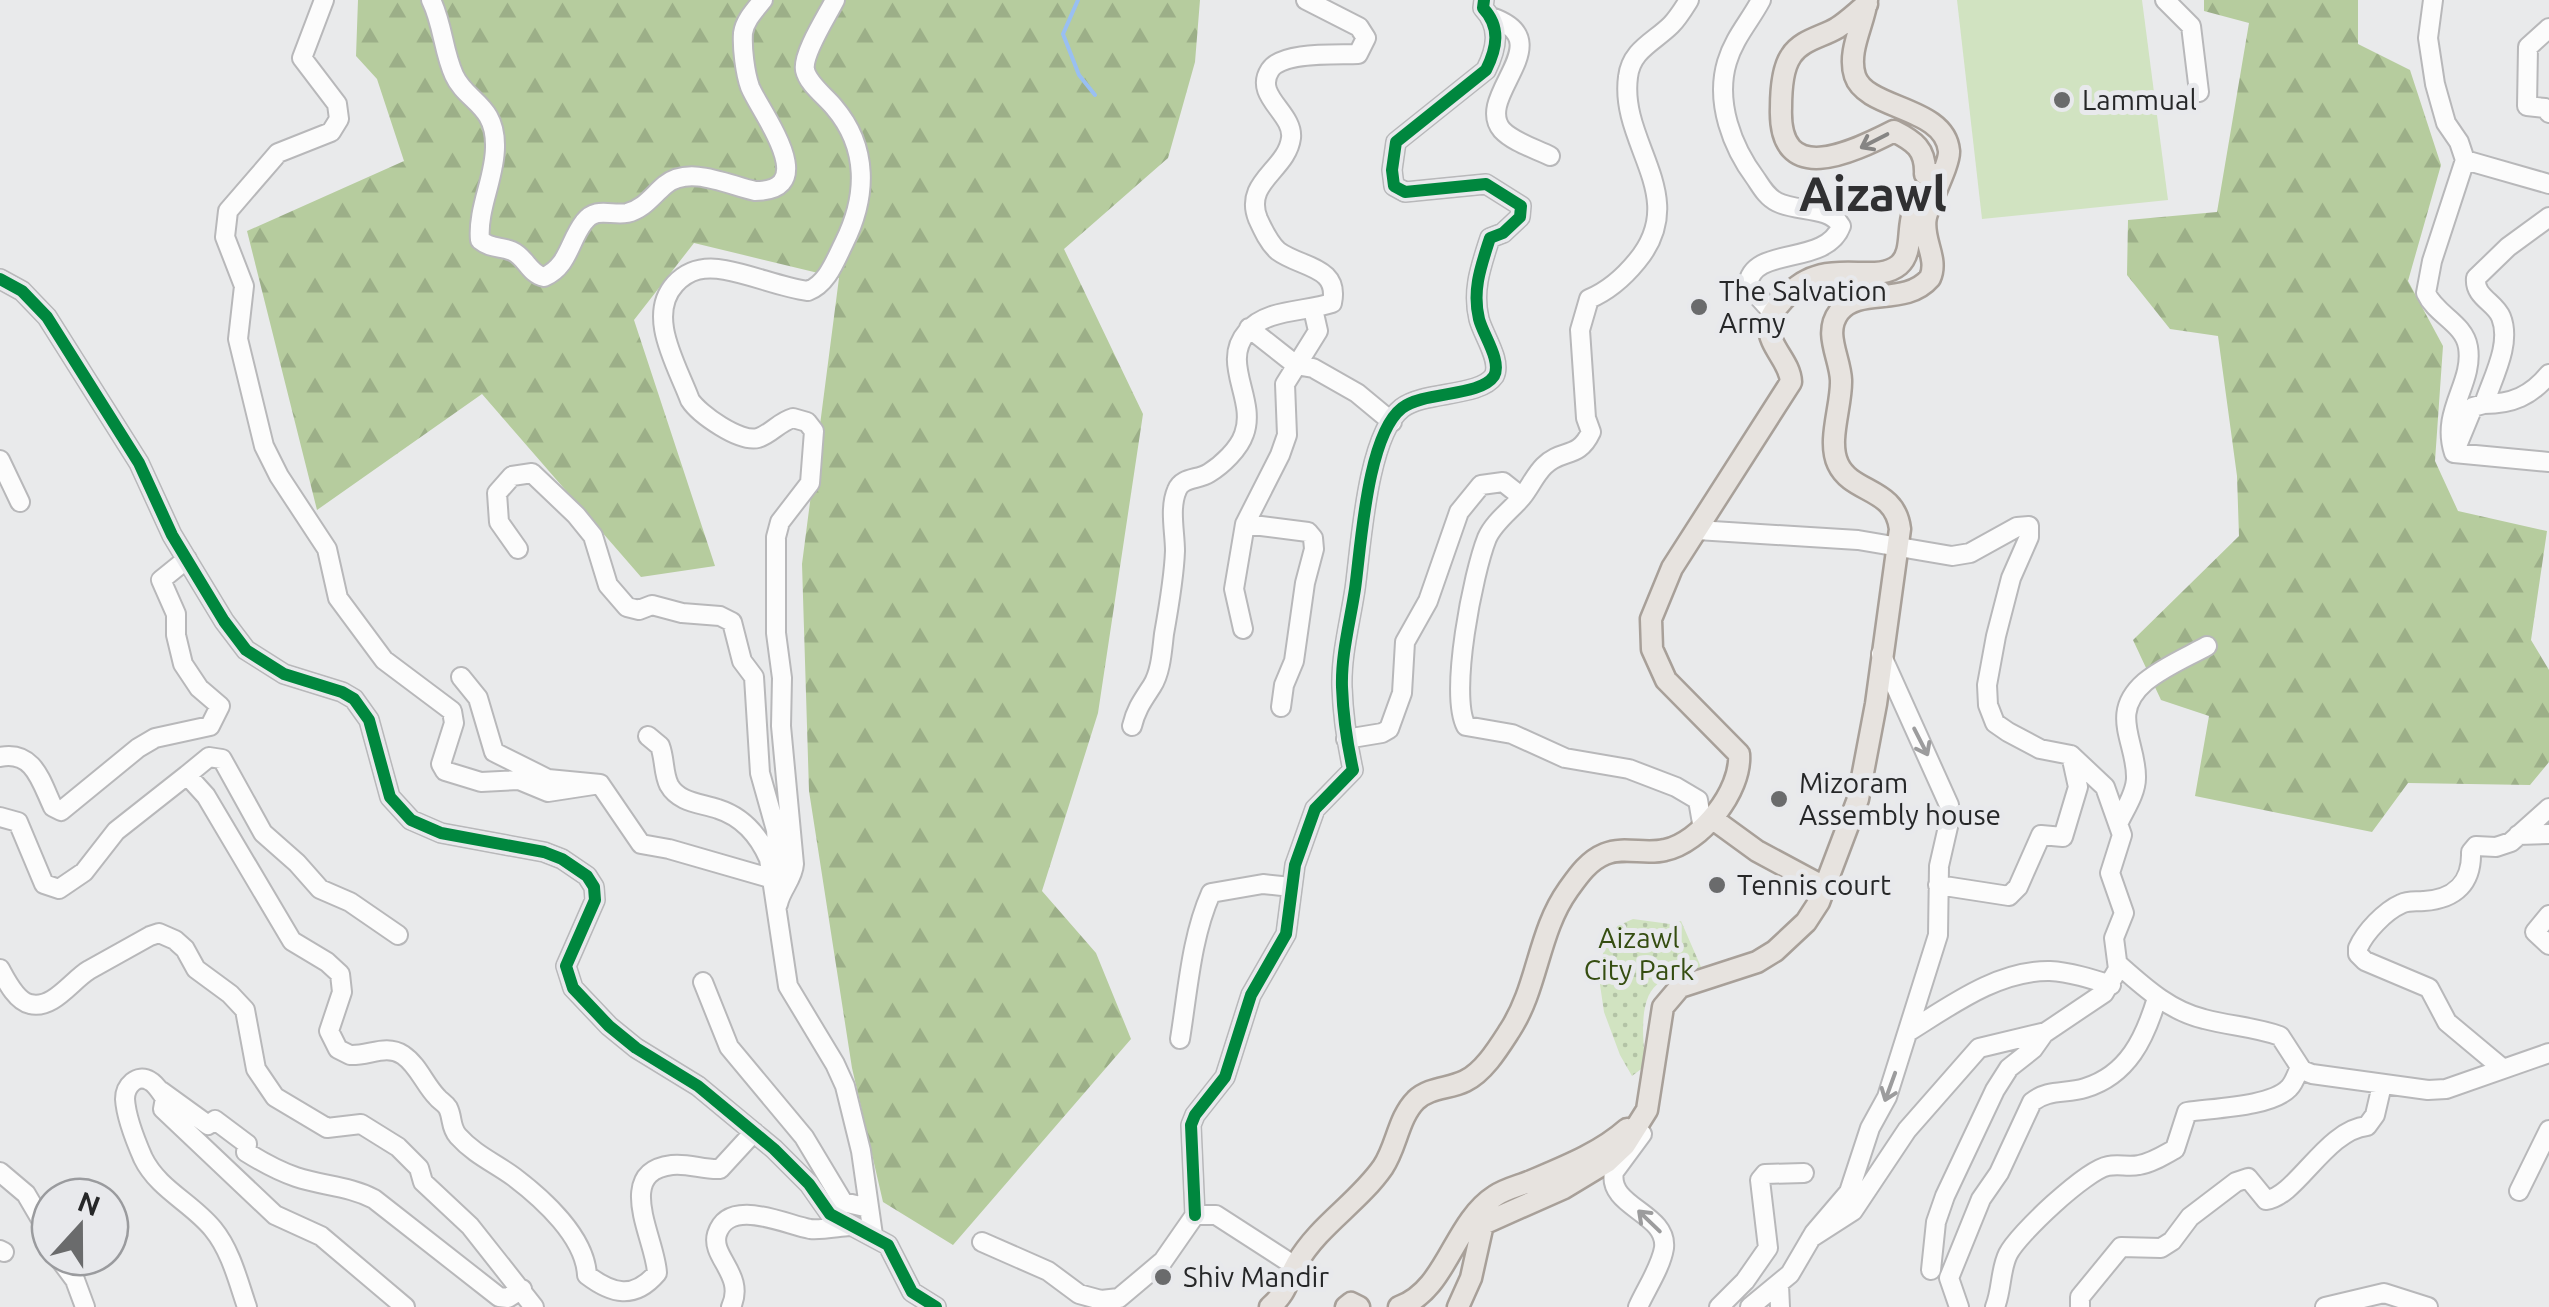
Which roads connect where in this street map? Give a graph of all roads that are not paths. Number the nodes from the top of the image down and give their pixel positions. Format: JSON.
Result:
{"nodes":[{"id":1,"x":324,"y":0,"type":"edge"},
{"id":2,"x":431,"y":0,"type":"edge"},
{"id":3,"x":763,"y":0,"type":"edge"},
{"id":4,"x":835,"y":0,"type":"edge"},
{"id":5,"x":1306,"y":0,"type":"edge"},
{"id":6,"x":1690,"y":0,"type":"edge"},
{"id":7,"x":1761,"y":0,"type":"edge"},
{"id":8,"x":2165,"y":0,"type":"edge"},
{"id":9,"x":2433,"y":0,"type":"edge"},
{"id":10,"x":1867,"y":2,"type":"edge"},
{"id":11,"x":1488,"y":8,"type":"edge"},
{"id":12,"x":2549,"y":28,"type":"edge"},
{"id":13,"x":2198,"y":92,"type":"dead end"},
{"id":14,"x":2549,"y":113,"type":"edge"},
{"id":15,"x":1550,"y":156,"type":"dead end"},
{"id":16,"x":2465,"y":160,"type":"junction"},
{"id":17,"x":1940,"y":174,"type":"junction"},
{"id":18,"x":2549,"y":184,"type":"edge"},
{"id":19,"x":2549,"y":218,"type":"edge"},
{"id":20,"x":0,"y":280,"type":"edge"},
{"id":21,"x":1313,"y":309,"type":"junction"},
{"id":22,"x":1772,"y":312,"type":"junction"},
{"id":23,"x":1249,"y":328,"type":"junction"},
{"id":24,"x":1296,"y":364,"type":"junction"},
{"id":25,"x":2549,"y":374,"type":"edge"},
{"id":26,"x":2484,"y":404,"type":"junction"},
{"id":27,"x":1392,"y":422,"type":"junction"},
{"id":28,"x":2454,"y":453,"type":"junction"},
{"id":29,"x":0,"y":460,"type":"edge"},
{"id":30,"x":2549,"y":462,"type":"edge"},
{"id":31,"x":1522,"y":497,"type":"junction"},
{"id":32,"x":20,"y":502,"type":"dead end"},
{"id":33,"x":1245,"y":524,"type":"junction"},
{"id":34,"x":1697,"y":530,"type":"junction"},
{"id":35,"x":1898,"y":547,"type":"junction"},
{"id":36,"x":518,"y":549,"type":"dead end"},
{"id":37,"x":187,"y":559,"type":"junction"},
{"id":38,"x":1243,"y":629,"type":"dead end"},
{"id":39,"x":2207,"y":646,"type":"dead end"},
{"id":40,"x":1880,"y":654,"type":"junction"},
{"id":41,"x":461,"y":677,"type":"dead end"},
{"id":42,"x":1280,"y":708,"type":"dead end"},
{"id":43,"x":1132,"y":726,"type":"dead end"},
{"id":44,"x":648,"y":736,"type":"dead end"},
{"id":45,"x":1346,"y":739,"type":"junction"},
{"id":46,"x":2071,"y":755,"type":"junction"},
{"id":47,"x":0,"y":758,"type":"edge"},
{"id":48,"x":187,"y":775,"type":"junction"},
{"id":49,"x":600,"y":784,"type":"junction"},
{"id":50,"x":2549,"y":808,"type":"edge"},
{"id":51,"x":0,"y":817,"type":"edge"},
{"id":52,"x":2119,"y":822,"type":"junction"},
{"id":53,"x":1708,"y":824,"type":"junction"},
{"id":54,"x":2549,"y":834,"type":"edge"},
{"id":55,"x":2518,"y":835,"type":"junction"},
{"id":56,"x":780,"y":881,"type":"junction"},
{"id":57,"x":1938,"y":885,"type":"junction"},
{"id":58,"x":1291,"y":887,"type":"junction"},
{"id":59,"x":1826,"y":888,"type":"junction"},
{"id":60,"x":2549,"y":915,"type":"edge"},
{"id":61,"x":398,"y":935,"type":"dead end"},
{"id":62,"x":2549,"y":944,"type":"edge"},
{"id":63,"x":2119,"y":965,"type":"junction"},
{"id":64,"x":0,"y":969,"type":"edge"},
{"id":65,"x":702,"y":982,"type":"dead end"},
{"id":66,"x":2111,"y":985,"type":"junction"},
{"id":67,"x":2157,"y":998,"type":"junction"},
{"id":68,"x":1908,"y":1032,"type":"junction"},
{"id":69,"x":2046,"y":1032,"type":"junction"},
{"id":70,"x":1180,"y":1039,"type":"dead end"},
{"id":71,"x":2549,"y":1053,"type":"edge"},
{"id":72,"x":2300,"y":1067,"type":"junction"},
{"id":73,"x":2502,"y":1068,"type":"junction"},
{"id":74,"x":2382,"y":1084,"type":"junction"},
{"id":75,"x":158,"y":1089,"type":"junction"},
{"id":76,"x":1646,"y":1110,"type":"junction"},
{"id":77,"x":2549,"y":1130,"type":"edge"},
{"id":78,"x":754,"y":1132,"type":"junction"},
{"id":79,"x":0,"y":1172,"type":"edge"},
{"id":80,"x":1804,"y":1173,"type":"dead end"},
{"id":81,"x":2518,"y":1192,"type":"dead end"},
{"id":82,"x":30,"y":1201,"type":"edge"},
{"id":83,"x":869,"y":1208,"type":"junction"},
{"id":84,"x":1195,"y":1215,"type":"junction"},
{"id":85,"x":1936,"y":1222,"type":"junction"},
{"id":86,"x":849,"y":1226,"type":"junction"},
{"id":87,"x":1968,"y":1226,"type":"junction"},
{"id":88,"x":873,"y":1235,"type":"junction"},
{"id":89,"x":1811,"y":1238,"type":"junction"},
{"id":90,"x":982,"y":1242,"type":"dead end"},
{"id":91,"x":1295,"y":1266,"type":"junction"},
{"id":92,"x":1931,"y":1270,"type":"dead end"},
{"id":93,"x":73,"y":1277,"type":"edge"},
{"id":94,"x":1780,"y":1285,"type":"junction"},
{"id":95,"x":522,"y":1289,"type":"junction"},
{"id":96,"x":86,"y":1307,"type":"edge"},
{"id":97,"x":247,"y":1307,"type":"edge"},
{"id":98,"x":404,"y":1307,"type":"edge"},
{"id":99,"x":534,"y":1307,"type":"edge"},
{"id":100,"x":731,"y":1307,"type":"edge"},
{"id":101,"x":936,"y":1307,"type":"edge"},
{"id":102,"x":1270,"y":1307,"type":"edge"},
{"id":103,"x":1346,"y":1307,"type":"edge"},
{"id":104,"x":1359,"y":1307,"type":"edge"},
{"id":105,"x":1400,"y":1307,"type":"edge"},
{"id":106,"x":1458,"y":1307,"type":"edge"},
{"id":107,"x":1638,"y":1307,"type":"edge"},
{"id":108,"x":1719,"y":1307,"type":"edge"},
{"id":109,"x":1750,"y":1307,"type":"edge"},
{"id":110,"x":1780,"y":1307,"type":"edge"},
{"id":111,"x":1960,"y":1307,"type":"edge"},
{"id":112,"x":1994,"y":1307,"type":"edge"},
{"id":113,"x":2080,"y":1307,"type":"edge"},
{"id":114,"x":2325,"y":1307,"type":"edge"},
{"id":115,"x":2428,"y":1307,"type":"edge"}],
"edges":[{"from":1,"to":49,"type":"street"},
{"from":2,"to":3,"type":"street"},
{"from":4,"to":56,"type":"street"},
{"from":5,"to":21,"type":"street"},
{"from":6,"to":31,"type":"street"},
{"from":7,"to":22,"type":"street"},
{"from":8,"to":13,"type":"street"},
{"from":9,"to":16,"type":"street"},
{"from":10,"to":17,"type":"main road"},
{"from":17,"to":10,"type":"main road","one_way":true},
{"from":11,"to":15,"type":"street"},
{"from":11,"to":27,"type":"street"},
{"from":12,"to":14,"type":"street"},
{"from":16,"to":18,"type":"street"},
{"from":16,"to":28,"type":"street"},
{"from":17,"to":22,"type":"main road"},
{"from":17,"to":35,"type":"main road"},
{"from":19,"to":26,"type":"street"},
{"from":20,"to":37,"type":"street"},
{"from":21,"to":23,"type":"street"},
{"from":21,"to":24,"type":"street"},
{"from":22,"to":34,"type":"main road"},
{"from":23,"to":24,"type":"street"},
{"from":23,"to":43,"type":"street"},
{"from":24,"to":27,"type":"street"},
{"from":24,"to":33,"type":"street"},
{"from":25,"to":26,"type":"street"},
{"from":26,"to":28,"type":"street"},
{"from":27,"to":45,"type":"street"},
{"from":28,"to":30,"type":"street"},
{"from":29,"to":32,"type":"street"},
{"from":31,"to":45,"type":"street"},
{"from":31,"to":53,"type":"street"},
{"from":33,"to":38,"type":"street"},
{"from":33,"to":42,"type":"street"},
{"from":34,"to":35,"type":"street"},
{"from":34,"to":53,"type":"main road"},
{"from":35,"to":40,"type":"main road"},
{"from":35,"to":46,"type":"street"},
{"from":36,"to":56,"type":"street"},
{"from":37,"to":47,"type":"street"},
{"from":37,"to":78,"type":"street"},
{"from":39,"to":52,"type":"street"},
{"from":40,"to":57,"type":"street","one_way":true},
{"from":40,"to":59,"type":"main road"},
{"from":41,"to":49,"type":"street"},
{"from":44,"to":56,"type":"street"},
{"from":45,"to":58,"type":"street"},
{"from":46,"to":52,"type":"street"},
{"from":46,"to":57,"type":"street"},
{"from":48,"to":51,"type":"street"},
{"from":48,"to":61,"type":"street"},
{"from":48,"to":78,"type":"street"},
{"from":49,"to":56,"type":"street"},
{"from":50,"to":55,"type":"street"},
{"from":52,"to":63,"type":"street"},
{"from":53,"to":59,"type":"main road"},
{"from":53,"to":91,"type":"main road"},
{"from":54,"to":55,"type":"street"},
{"from":55,"to":73,"type":"street"},
{"from":56,"to":83,"type":"street"},
{"from":57,"to":68,"type":"street"},
{"from":58,"to":70,"type":"street"},
{"from":58,"to":84,"type":"street"},
{"from":59,"to":76,"type":"main road"},
{"from":60,"to":62,"type":"street"},
{"from":63,"to":66,"type":"street"},
{"from":63,"to":67,"type":"street"},
{"from":64,"to":95,"type":"street"},
{"from":65,"to":83,"type":"street"},
{"from":66,"to":68,"type":"street"},
{"from":66,"to":69,"type":"street"},
{"from":67,"to":72,"type":"street"},
{"from":67,"to":87,"type":"street"},
{"from":68,"to":89,"type":"street","one_way":true},
{"from":69,"to":85,"type":"street"},
{"from":69,"to":89,"type":"street"},
{"from":71,"to":73,"type":"street"},
{"from":72,"to":74,"type":"street"},
{"from":72,"to":112,"type":"street"},
{"from":73,"to":74,"type":"street"},
{"from":74,"to":113,"type":"street"},
{"from":75,"to":95,"type":"street"},
{"from":75,"to":97,"type":"street"},
{"from":75,"to":98,"type":"street"},
{"from":76,"to":105,"type":"main road"},
{"from":76,"to":106,"type":"main road"},
{"from":107,"to":76,"type":"street","one_way":true},
{"from":77,"to":81,"type":"street"},
{"from":78,"to":86,"type":"street"},
{"from":79,"to":82,"type":"street"},
{"from":80,"to":108,"type":"street"},
{"from":83,"to":88,"type":"street"},
{"from":84,"to":90,"type":"street"},
{"from":84,"to":91,"type":"street"},
{"from":85,"to":87,"type":"street"},
{"from":85,"to":92,"type":"street"},
{"from":86,"to":88,"type":"street"},
{"from":86,"to":100,"type":"street"},
{"from":87,"to":111,"type":"street"},
{"from":88,"to":101,"type":"street"},
{"from":89,"to":94,"type":"street"},
{"from":91,"to":102,"type":"main road"},
{"from":93,"to":96,"type":"street"},
{"from":94,"to":109,"type":"street"},
{"from":94,"to":110,"type":"street"},
{"from":95,"to":99,"type":"street"},
{"from":103,"to":104,"type":"main road"},
{"from":114,"to":115,"type":"street"}]}
